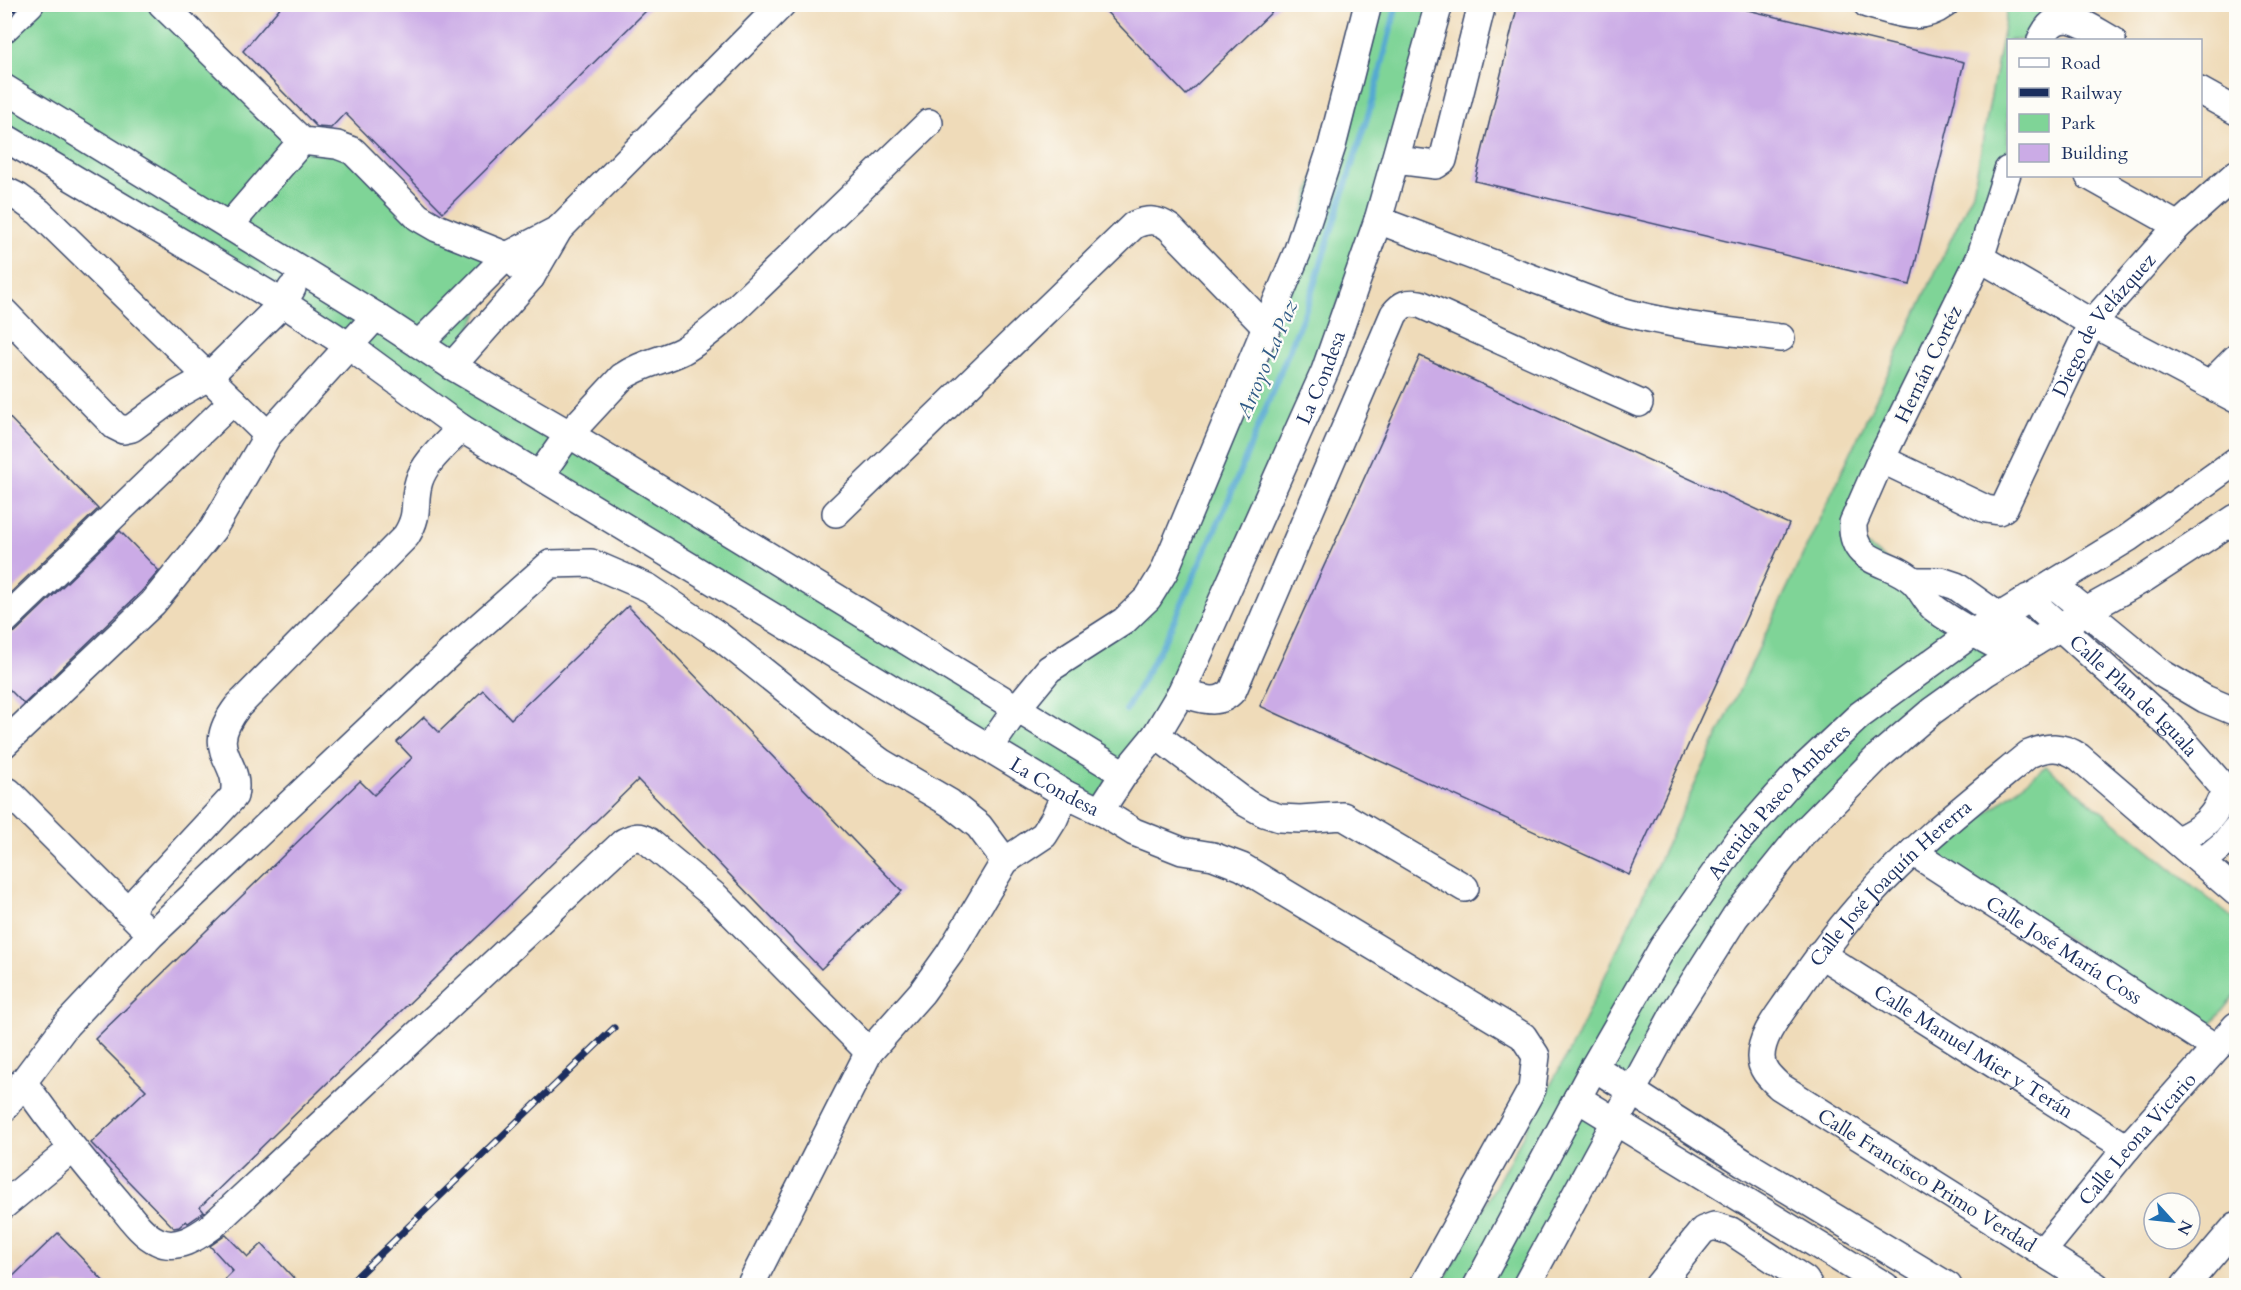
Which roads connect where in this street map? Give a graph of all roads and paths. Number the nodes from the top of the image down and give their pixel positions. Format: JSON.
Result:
{"nodes":[{"id":1,"x":30,"y":4,"type":"edge"},
{"id":2,"x":162,"y":4,"type":"edge"},
{"id":3,"x":782,"y":4,"type":"edge"},
{"id":4,"x":1368,"y":4,"type":"edge"},
{"id":5,"x":1439,"y":4,"type":"edge"},
{"id":6,"x":1482,"y":4,"type":"edge"},
{"id":7,"x":1867,"y":4,"type":"edge"},
{"id":8,"x":1945,"y":4,"type":"edge"},
{"id":9,"x":4,"y":29,"type":"edge"},
{"id":10,"x":2049,"y":31,"type":"edge"},
{"id":11,"x":2110,"y":39,"type":"edge"},
{"id":12,"x":4,"y":88,"type":"edge"},
{"id":13,"x":2202,"y":92,"type":"edge"},
{"id":14,"x":2236,"y":111,"type":"edge"},
{"id":15,"x":929,"y":123,"type":"dead end"},
{"id":16,"x":4,"y":137,"type":"edge"},
{"id":17,"x":302,"y":141,"type":"junction"},
{"id":18,"x":1396,"y":160,"type":"junction"},
{"id":19,"x":2007,"y":173,"type":"edge"},
{"id":20,"x":2236,"y":174,"type":"edge"},
{"id":21,"x":2092,"y":177,"type":"edge"},
{"id":22,"x":4,"y":190,"type":"edge"},
{"id":23,"x":1378,"y":220,"type":"junction"},
{"id":24,"x":229,"y":226,"type":"junction"},
{"id":25,"x":2178,"y":226,"type":"junction"},
{"id":26,"x":559,"y":229,"type":"junction"},
{"id":27,"x":507,"y":256,"type":"junction"},
{"id":28,"x":1980,"y":258,"type":"junction"},
{"id":29,"x":302,"y":271,"type":"junction"},
{"id":30,"x":531,"y":277,"type":"junction"},
{"id":31,"x":283,"y":303,"type":"junction"},
{"id":32,"x":4,"y":312,"type":"edge"},
{"id":33,"x":376,"y":316,"type":"junction"},
{"id":34,"x":2092,"y":323,"type":"junction"},
{"id":35,"x":1267,"y":328,"type":"junction"},
{"id":36,"x":1781,"y":338,"type":"dead end"},
{"id":37,"x":419,"y":344,"type":"junction"},
{"id":38,"x":349,"y":346,"type":"junction"},
{"id":39,"x":2236,"y":358,"type":"edge"},
{"id":40,"x":452,"y":366,"type":"junction"},
{"id":41,"x":208,"y":377,"type":"junction"},
{"id":42,"x":2210,"y":384,"type":"junction"},
{"id":43,"x":2236,"y":399,"type":"edge"},
{"id":44,"x":233,"y":401,"type":"junction"},
{"id":45,"x":1639,"y":403,"type":"dead end"},
{"id":46,"x":461,"y":428,"type":"junction"},
{"id":47,"x":569,"y":434,"type":"junction"},
{"id":48,"x":268,"y":435,"type":"junction"},
{"id":49,"x":1881,"y":459,"type":"junction"},
{"id":50,"x":2236,"y":462,"type":"edge"},
{"id":51,"x":540,"y":475,"type":"junction"},
{"id":52,"x":837,"y":513,"type":"dead end"},
{"id":53,"x":2236,"y":518,"type":"edge"},
{"id":54,"x":1914,"y":581,"type":"junction"},
{"id":55,"x":2053,"y":584,"type":"junction"},
{"id":56,"x":2028,"y":598,"type":"junction"},
{"id":57,"x":2086,"y":611,"type":"junction"},
{"id":58,"x":1998,"y":616,"type":"junction"},
{"id":59,"x":4,"y":621,"type":"edge"},
{"id":60,"x":2060,"y":627,"type":"junction"},
{"id":61,"x":1974,"y":632,"type":"junction"},
{"id":62,"x":2024,"y":649,"type":"junction"},
{"id":63,"x":1181,"y":693,"type":"junction"},
{"id":64,"x":1017,"y":708,"type":"junction"},
{"id":65,"x":2236,"y":712,"type":"edge"},
{"id":66,"x":1156,"y":735,"type":"junction"},
{"id":67,"x":4,"y":744,"type":"edge"},
{"id":68,"x":990,"y":747,"type":"junction"},
{"id":69,"x":1124,"y":774,"type":"junction"},
{"id":70,"x":2231,"y":791,"type":"edge"},
{"id":71,"x":9,"y":792,"type":"dead end"},
{"id":72,"x":1065,"y":794,"type":"junction"},
{"id":73,"x":1100,"y":811,"type":"junction"},
{"id":74,"x":2236,"y":829,"type":"edge"},
{"id":75,"x":2177,"y":840,"type":"junction"},
{"id":76,"x":1913,"y":852,"type":"junction"},
{"id":77,"x":1005,"y":861,"type":"junction"},
{"id":78,"x":2202,"y":862,"type":"junction"},
{"id":79,"x":1465,"y":888,"type":"dead end"},
{"id":80,"x":2236,"y":892,"type":"edge"},
{"id":81,"x":127,"y":910,"type":"junction"},
{"id":82,"x":151,"y":935,"type":"junction"},
{"id":83,"x":1820,"y":954,"type":"junction"},
{"id":84,"x":2236,"y":1026,"type":"edge"},
{"id":85,"x":2216,"y":1048,"type":"junction"},
{"id":86,"x":869,"y":1052,"type":"junction"},
{"id":87,"x":1594,"y":1067,"type":"junction"},
{"id":88,"x":1763,"y":1069,"type":"joint"},
{"id":89,"x":23,"y":1082,"type":"junction"},
{"id":90,"x":1632,"y":1090,"type":"junction"},
{"id":91,"x":1577,"y":1098,"type":"junction"},
{"id":92,"x":4,"y":1108,"type":"edge"},
{"id":93,"x":1615,"y":1121,"type":"junction"},
{"id":94,"x":2127,"y":1148,"type":"junction"},
{"id":95,"x":72,"y":1149,"type":"junction"},
{"id":96,"x":4,"y":1205,"type":"edge"},
{"id":97,"x":2236,"y":1226,"type":"edge"},
{"id":98,"x":2042,"y":1252,"type":"junction"},
{"id":99,"x":750,"y":1286,"type":"edge"},
{"id":100,"x":1423,"y":1286,"type":"edge"},
{"id":101,"x":1477,"y":1286,"type":"edge"},
{"id":102,"x":1526,"y":1286,"type":"edge"},
{"id":103,"x":1658,"y":1286,"type":"edge"},
{"id":104,"x":1809,"y":1286,"type":"edge"},
{"id":105,"x":1885,"y":1286,"type":"edge"},
{"id":106,"x":1948,"y":1286,"type":"edge"},
{"id":107,"x":2096,"y":1286,"type":"edge"},
{"id":108,"x":2185,"y":1286,"type":"edge"}],
"edges":[{"from":1,"to":9,"type":"street"},
{"from":2,"to":17,"type":"street"},
{"from":3,"to":26,"type":"street"},
{"from":4,"to":35,"type":"street","name":"La Condesa"},
{"from":5,"to":18,"type":"street","name":"La Condesa"},
{"from":6,"to":18,"type":"street"},
{"from":7,"to":8,"type":"street"},
{"from":10,"to":11,"type":"street"},
{"from":12,"to":24,"type":"street"},
{"from":13,"to":14,"type":"street"},
{"from":15,"to":47,"type":"street"},
{"from":16,"to":31,"type":"street"},
{"from":17,"to":24,"type":"street"},
{"from":17,"to":27,"type":"street"},
{"from":18,"to":23,"type":"street","name":"La Condesa"},
{"from":19,"to":28,"type":"street","name":"Hernán Cortéz"},
{"from":20,"to":25,"type":"street","name":"Diego de Velázquez"},
{"from":21,"to":25,"type":"street"},
{"from":22,"to":41,"type":"street"},
{"from":23,"to":36,"type":"street"},
{"from":23,"to":63,"type":"street","name":"La Condesa"},
{"from":24,"to":29,"type":"street"},
{"from":25,"to":34,"type":"street","name":"Diego de Velázquez"},
{"from":26,"to":27,"type":"street"},
{"from":26,"to":30,"type":"street"},
{"from":27,"to":30,"type":"street"},
{"from":27,"to":37,"type":"street"},
{"from":28,"to":34,"type":"street"},
{"from":28,"to":49,"type":"street","name":"Hernán Cortéz"},
{"from":29,"to":31,"type":"street"},
{"from":29,"to":33,"type":"street"},
{"from":30,"to":40,"type":"street"},
{"from":31,"to":38,"type":"street"},
{"from":31,"to":41,"type":"street"},
{"from":32,"to":41,"type":"street"},
{"from":33,"to":37,"type":"street"},
{"from":33,"to":38,"type":"street"},
{"from":34,"to":42,"type":"street"},
{"from":34,"to":49,"type":"street","name":"Diego de Velázquez"},
{"from":35,"to":52,"type":"street"},
{"from":35,"to":64,"type":"street","name":"La Condesa"},
{"from":37,"to":40,"type":"street"},
{"from":38,"to":46,"type":"street"},
{"from":38,"to":48,"type":"street"},
{"from":39,"to":42,"type":"street"},
{"from":40,"to":47,"type":"street"},
{"from":41,"to":44,"type":"street"},
{"from":42,"to":43,"type":"street"},
{"from":44,"to":48,"type":"street"},
{"from":44,"to":59,"type":"street"},
{"from":45,"to":63,"type":"street"},
{"from":46,"to":51,"type":"street"},
{"from":46,"to":81,"type":"street"},
{"from":47,"to":51,"type":"street"},
{"from":47,"to":64,"type":"street"},
{"from":48,"to":67,"type":"street"},
{"from":49,"to":54,"type":"street","name":"Hernán Cortéz"},
{"from":50,"to":55,"type":"street","name":"Avenida Paseo Amberes"},
{"from":51,"to":68,"type":"street"},
{"from":53,"to":57,"type":"street","name":"Avenida Paseo Amberes"},
{"from":54,"to":58,"type":"street"},
{"from":54,"to":61,"type":"street"},
{"from":55,"to":56,"type":"street","name":"Avenida Paseo Amberes"},
{"from":55,"to":57,"type":"street","name":"Calle Plan de Iguala"},
{"from":56,"to":58,"type":"street","name":"Avenida Paseo Amberes"},
{"from":56,"to":60,"type":"street","name":"Calle Plan de Iguala"},
{"from":57,"to":60,"type":"street","name":"Avenida Paseo Amberes"},
{"from":57,"to":65,"type":"street","name":"Calle Plan de Iguala"},
{"from":58,"to":61,"type":"street","name":"Avenida Paseo Amberes"},
{"from":58,"to":62,"type":"street"},
{"from":60,"to":62,"type":"street","name":"Avenida Paseo Amberes"},
{"from":60,"to":70,"type":"street","name":"Calle Plan de Iguala"},
{"from":61,"to":62,"type":"street"},
{"from":61,"to":87,"type":"street","name":"Avenida Paseo Amberes"},
{"from":62,"to":90,"type":"street","name":"Avenida Paseo Amberes"},
{"from":63,"to":66,"type":"street","name":"La Condesa"},
{"from":64,"to":68,"type":"street","name":"La Condesa"},
{"from":64,"to":69,"type":"street"},
{"from":66,"to":69,"type":"street","name":"La Condesa"},
{"from":66,"to":79,"type":"street"},
{"from":68,"to":72,"type":"street","name":"La Condesa"},
{"from":69,"to":73,"type":"street","name":"La Condesa"},
{"from":70,"to":75,"type":"street"},
{"from":71,"to":81,"type":"street"},
{"from":72,"to":73,"type":"street","name":"La Condesa"},
{"from":72,"to":77,"type":"street"},
{"from":73,"to":100,"type":"street"},
{"from":74,"to":78,"type":"street"},
{"from":75,"to":76,"type":"street","name":"Calle José Joaquín Hererra"},
{"from":75,"to":78,"type":"street"},
{"from":76,"to":83,"type":"street","name":"Calle José Joaquín Hererra"},
{"from":76,"to":85,"type":"street","name":"Calle José María Coss"},
{"from":77,"to":82,"type":"street"},
{"from":77,"to":86,"type":"street"},
{"from":78,"to":80,"type":"street"},
{"from":81,"to":82,"type":"street"},
{"from":82,"to":89,"type":"street"},
{"from":83,"to":88,"type":"street","name":"Calle José Joaquín Hererra"},
{"from":83,"to":94,"type":"street","name":"Calle Manuel Mier y Terán"},
{"from":84,"to":85,"type":"street","name":"Calle Leona Vicario"},
{"from":85,"to":94,"type":"street","name":"Calle Leona Vicario"},
{"from":86,"to":95,"type":"street"},
{"from":86,"to":99,"type":"street"},
{"from":87,"to":90,"type":"street"},
{"from":87,"to":91,"type":"street","name":"Avenida Paseo Amberes"},
{"from":88,"to":98,"type":"street","name":"Calle Francisco Primo Verdad"},
{"from":89,"to":92,"type":"street"},
{"from":89,"to":95,"type":"street"},
{"from":90,"to":93,"type":"street","name":"Avenida Paseo Amberes"},
{"from":90,"to":106,"type":"street"},
{"from":91,"to":93,"type":"street"},
{"from":91,"to":101,"type":"street","name":"Avenida Paseo Amberes"},
{"from":93,"to":102,"type":"street","name":"Avenida Paseo Amberes"},
{"from":93,"to":105,"type":"street"},
{"from":94,"to":98,"type":"street","name":"Calle Leona Vicario"},
{"from":95,"to":96,"type":"street"},
{"from":97,"to":108,"type":"street"},
{"from":98,"to":107,"type":"street","name":"Calle Francisco Primo Verdad"},
{"from":103,"to":104,"type":"street"}]}
